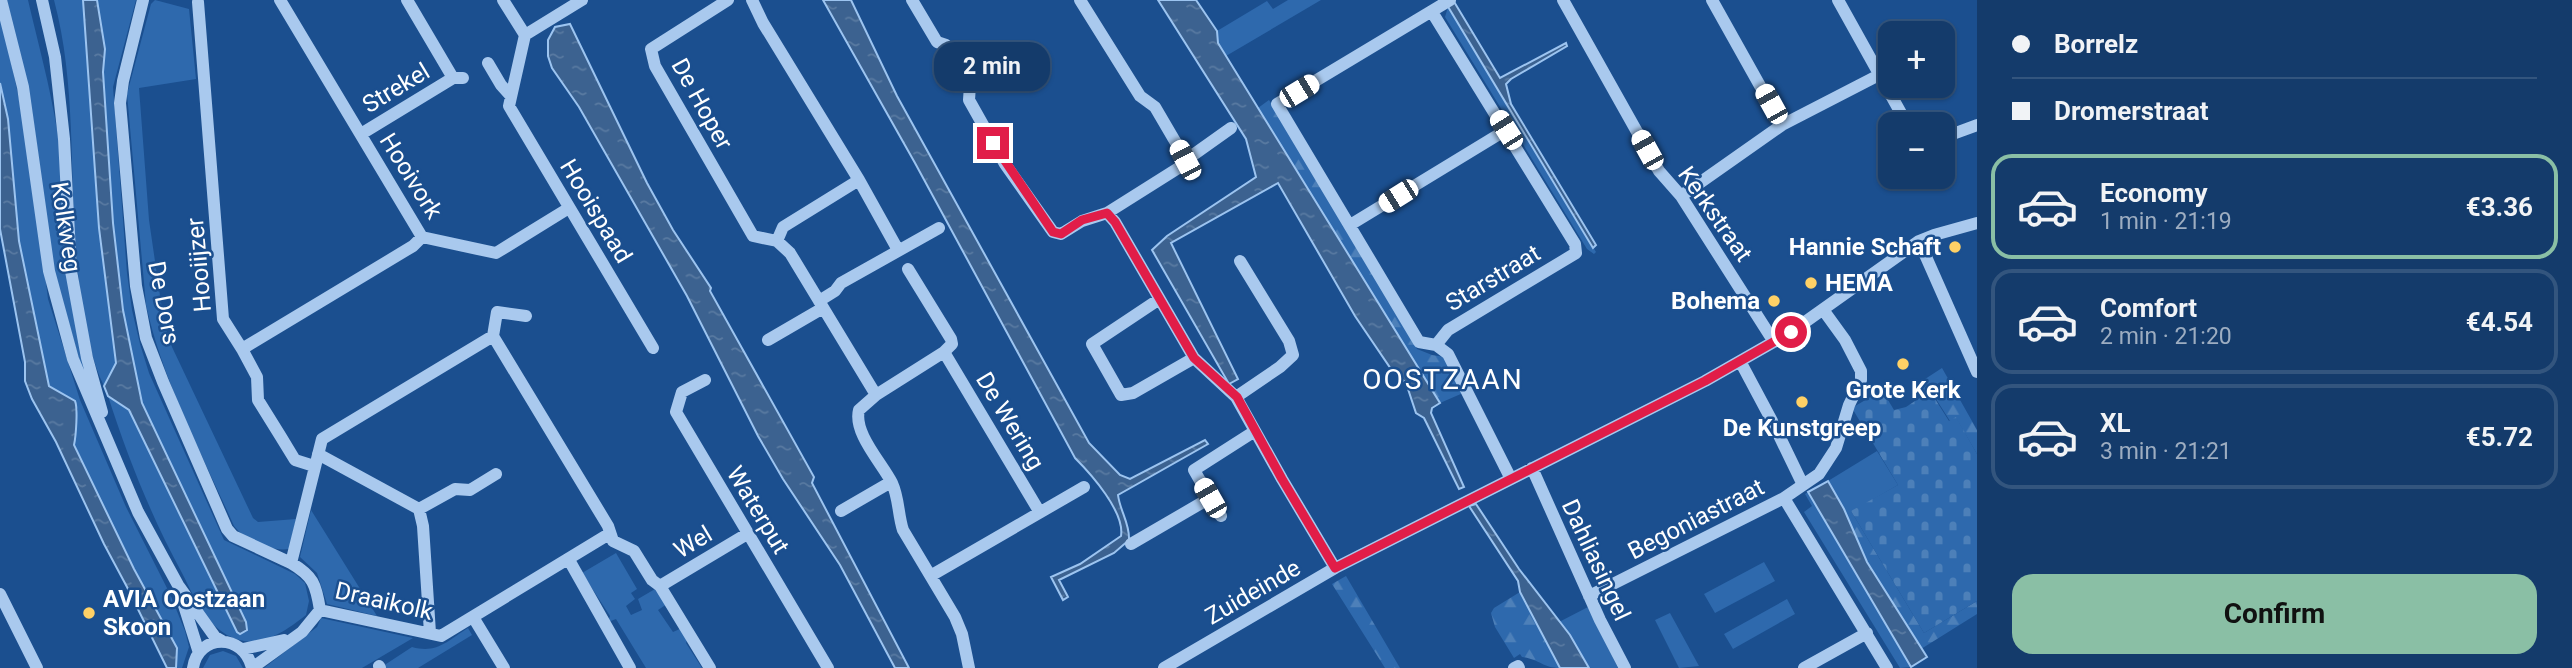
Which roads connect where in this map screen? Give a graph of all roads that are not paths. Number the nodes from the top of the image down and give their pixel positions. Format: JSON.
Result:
{"nodes":[{"id":1,"x":1,"y":0,"type":"edge"},
{"id":2,"x":42,"y":0,"type":"edge"},
{"id":3,"x":144,"y":0,"type":"edge"},
{"id":4,"x":280,"y":0,"type":"edge"},
{"id":5,"x":407,"y":0,"type":"edge"},
{"id":6,"x":503,"y":0,"type":"edge"},
{"id":7,"x":582,"y":0,"type":"edge"},
{"id":8,"x":728,"y":0,"type":"edge"},
{"id":9,"x":752,"y":0,"type":"edge"},
{"id":10,"x":912,"y":0,"type":"edge"},
{"id":11,"x":1080,"y":0,"type":"edge"},
{"id":12,"x":1563,"y":0,"type":"edge"},
{"id":13,"x":1712,"y":0,"type":"edge"},
{"id":14,"x":1838,"y":0,"type":"edge"},
{"id":15,"x":197,"y":1,"type":"edge"},
{"id":16,"x":1441,"y":5,"type":"edge"},
{"id":17,"x":524,"y":35,"type":"junction"},
{"id":18,"x":488,"y":63,"type":"dead end"},
{"id":19,"x":1878,"y":73,"type":"edge"},
{"id":20,"x":1878,"y":76,"type":"edge"},
{"id":21,"x":510,"y":95,"type":"junction"},
{"id":22,"x":1782,"y":125,"type":"junction"},
{"id":23,"x":1977,"y":125,"type":"edge"},
{"id":24,"x":1231,"y":128,"type":"dead end"},
{"id":25,"x":1506,"y":130,"type":"junction"},
{"id":26,"x":1955,"y":133,"type":"edge"},
{"id":27,"x":361,"y":134,"type":"junction"},
{"id":28,"x":1185,"y":160,"type":"junction"},
{"id":29,"x":859,"y":180,"type":"junction"},
{"id":30,"x":1681,"y":196,"type":"junction"},
{"id":31,"x":569,"y":208,"type":"junction"},
{"id":32,"x":1107,"y":213,"type":"junction"},
{"id":33,"x":1977,"y":223,"type":"edge"},
{"id":34,"x":1350,"y":225,"type":"junction"},
{"id":35,"x":939,"y":228,"type":"dead end"},
{"id":36,"x":422,"y":237,"type":"junction"},
{"id":37,"x":777,"y":241,"type":"junction"},
{"id":38,"x":1919,"y":241,"type":"junction"},
{"id":39,"x":898,"y":250,"type":"junction"},
{"id":40,"x":1240,"y":261,"type":"dead end"},
{"id":41,"x":908,"y":268,"type":"dead end"},
{"id":42,"x":1158,"y":300,"type":"junction"},
{"id":43,"x":821,"y":304,"type":"junction"},
{"id":44,"x":1824,"y":311,"type":"junction"},
{"id":45,"x":526,"y":316,"type":"dead end"},
{"id":46,"x":493,"y":336,"type":"junction"},
{"id":47,"x":768,"y":340,"type":"dead end"},
{"id":48,"x":1774,"y":342,"type":"junction"},
{"id":49,"x":1436,"y":345,"type":"junction"},
{"id":50,"x":653,"y":348,"type":"dead end"},
{"id":51,"x":242,"y":349,"type":"junction"},
{"id":52,"x":944,"y":352,"type":"junction"},
{"id":53,"x":1194,"y":358,"type":"junction"},
{"id":54,"x":1740,"y":361,"type":"junction"},
{"id":55,"x":1977,"y":372,"type":"edge"},
{"id":56,"x":705,"y":380,"type":"dead end"},
{"id":57,"x":876,"y":395,"type":"junction"},
{"id":58,"x":1237,"y":397,"type":"junction"},
{"id":59,"x":1255,"y":432,"type":"junction"},
{"id":60,"x":114,"y":453,"type":"junction"},
{"id":61,"x":316,"y":460,"type":"junction"},
{"id":62,"x":1532,"y":468,"type":"junction"},
{"id":63,"x":496,"y":474,"type":"dead end"},
{"id":64,"x":1511,"y":479,"type":"junction"},
{"id":65,"x":891,"y":482,"type":"junction"},
{"id":66,"x":1803,"y":485,"type":"junction"},
{"id":67,"x":1084,"y":487,"type":"dead end"},
{"id":68,"x":1210,"y":498,"type":"junction"},
{"id":69,"x":1784,"y":498,"type":"junction"},
{"id":70,"x":419,"y":509,"type":"junction"},
{"id":71,"x":841,"y":511,"type":"dead end"},
{"id":72,"x":1039,"y":511,"type":"junction"},
{"id":73,"x":1221,"y":516,"type":"dead end"},
{"id":74,"x":609,"y":534,"type":"junction"},
{"id":75,"x":747,"y":534,"type":"junction"},
{"id":76,"x":1131,"y":544,"type":"dead end"},
{"id":77,"x":569,"y":560,"type":"junction"},
{"id":78,"x":291,"y":564,"type":"junction"},
{"id":79,"x":1335,"y":568,"type":"junction"},
{"id":80,"x":932,"y":575,"type":"junction"},
{"id":81,"x":178,"y":585,"type":"junction"},
{"id":82,"x":660,"y":586,"type":"junction"},
{"id":83,"x":0,"y":594,"type":"edge"},
{"id":84,"x":1589,"y":596,"type":"junction"},
{"id":85,"x":320,"y":610,"type":"junction"},
{"id":86,"x":473,"y":617,"type":"junction"},
{"id":87,"x":430,"y":633,"type":"junction"},
{"id":88,"x":1867,"y":633,"type":"junction"},
{"id":89,"x":294,"y":637,"type":"junction"},
{"id":90,"x":222,"y":641,"type":"junction"},
{"id":91,"x":243,"y":649,"type":"junction"},
{"id":92,"x":199,"y":653,"type":"junction"},
{"id":93,"x":37,"y":668,"type":"edge"},
{"id":94,"x":193,"y":668,"type":"edge"},
{"id":95,"x":252,"y":668,"type":"edge"},
{"id":96,"x":504,"y":668,"type":"edge"},
{"id":97,"x":630,"y":668,"type":"edge"},
{"id":98,"x":710,"y":668,"type":"edge"},
{"id":99,"x":828,"y":668,"type":"edge"},
{"id":100,"x":969,"y":668,"type":"edge"},
{"id":101,"x":1164,"y":668,"type":"edge"},
{"id":102,"x":1625,"y":668,"type":"edge"},
{"id":103,"x":1804,"y":668,"type":"edge"},
{"id":104,"x":1887,"y":668,"type":"edge"}],
"edges":[{"from":1,"to":60,"type":"street","name":"Kolkweg"},
{"from":2,"to":60,"type":"street","name":"Kolkweg"},
{"from":3,"to":78,"type":"street","name":"De Dors"},
{"from":4,"to":27,"type":"street","name":"Hooivork"},
{"from":5,"to":27,"type":"street","name":"Strekel"},
{"from":6,"to":17,"type":"street"},
{"from":7,"to":17,"type":"street"},
{"from":8,"to":37,"type":"street","name":"De Hoper"},
{"from":9,"to":29,"type":"street"},
{"from":10,"to":32,"type":"street"},
{"from":11,"to":28,"type":"street"},
{"from":12,"to":30,"type":"street","name":"Kerkstraat"},
{"from":13,"to":22,"type":"street"},
{"from":14,"to":19,"type":"street"},
{"from":15,"to":51,"type":"street","name":"Hooiijzer"},
{"from":16,"to":25,"type":"street"},
{"from":16,"to":34,"type":"street"},
{"from":17,"to":21,"type":"street"},
{"from":18,"to":21,"type":"street","name":"Hooispaad"},
{"from":20,"to":22,"type":"street"},
{"from":21,"to":31,"type":"street","name":"Hooispaad"},
{"from":22,"to":30,"type":"street"},
{"from":23,"to":26,"type":"street"},
{"from":24,"to":28,"type":"street"},
{"from":25,"to":34,"type":"street"},
{"from":25,"to":49,"type":"street","name":"Starstraat"},
{"from":27,"to":36,"type":"street","name":"Hooivork"},
{"from":28,"to":32,"type":"street"},
{"from":29,"to":37,"type":"street"},
{"from":29,"to":39,"type":"street"},
{"from":30,"to":48,"type":"street","name":"Kerkstraat"},
{"from":31,"to":36,"type":"street","name":"Hooivork"},
{"from":31,"to":50,"type":"street","name":"Hooispaad"},
{"from":32,"to":42,"type":"street"},
{"from":33,"to":38,"type":"street","name":"Zuideinde"},
{"from":34,"to":49,"type":"street"},
{"from":35,"to":39,"type":"street"},
{"from":36,"to":51,"type":"street"},
{"from":37,"to":43,"type":"street","name":"De Hoper"},
{"from":38,"to":44,"type":"street","name":"Zuideinde"},
{"from":38,"to":55,"type":"street"},
{"from":39,"to":43,"type":"street"},
{"from":40,"to":58,"type":"street"},
{"from":41,"to":52,"type":"street","name":"De Wering"},
{"from":42,"to":53,"type":"street"},
{"from":42,"to":53,"type":"street"},
{"from":43,"to":47,"type":"street"},
{"from":43,"to":57,"type":"street"},
{"from":44,"to":48,"type":"street","name":"Zuideinde"},
{"from":44,"to":66,"type":"street","name":"Begoniastraat"},
{"from":45,"to":46,"type":"street"},
{"from":46,"to":61,"type":"street"},
{"from":46,"to":74,"type":"street"},
{"from":48,"to":54,"type":"street","name":"Zuideinde"},
{"from":49,"to":64,"type":"street"},
{"from":51,"to":61,"type":"street"},
{"from":52,"to":57,"type":"street"},
{"from":52,"to":72,"type":"street","name":"De Wering"},
{"from":53,"to":58,"type":"street"},
{"from":54,"to":62,"type":"street","name":"Zuideinde"},
{"from":54,"to":66,"type":"street"},
{"from":56,"to":75,"type":"street","name":"Waterput"},
{"from":57,"to":65,"type":"street"},
{"from":58,"to":59,"type":"street"},
{"from":59,"to":68,"type":"street"},
{"from":59,"to":79,"type":"street"},
{"from":60,"to":81,"type":"street","name":"Kolkweg"},
{"from":61,"to":70,"type":"street"},
{"from":61,"to":78,"type":"street"},
{"from":62,"to":64,"type":"street","name":"Zuideinde"},
{"from":62,"to":84,"type":"street","name":"Dahliasingel"},
{"from":63,"to":70,"type":"street"},
{"from":64,"to":79,"type":"street","name":"Zuideinde"},
{"from":65,"to":71,"type":"street"},
{"from":65,"to":80,"type":"street"},
{"from":66,"to":69,"type":"street","name":"Begoniastraat"},
{"from":67,"to":72,"type":"street"},
{"from":68,"to":73,"type":"street"},
{"from":68,"to":76,"type":"street"},
{"from":69,"to":84,"type":"street","name":"Begoniastraat"},
{"from":69,"to":88,"type":"street"},
{"from":70,"to":87,"type":"street"},
{"from":72,"to":80,"type":"street"},
{"from":74,"to":77,"type":"street","name":"Draaikolk"},
{"from":74,"to":82,"type":"street"},
{"from":75,"to":82,"type":"street","name":"Wel"},
{"from":75,"to":99,"type":"street","name":"Waterput"},
{"from":77,"to":86,"type":"street","name":"Draaikolk"},
{"from":77,"to":97,"type":"street"},
{"from":78,"to":85,"type":"street","name":"Draaikolk"},
{"from":79,"to":101,"type":"street","name":"Zuideinde"},
{"from":80,"to":100,"type":"street"},
{"from":81,"to":90,"type":"street","name":"Kolkweg"},
{"from":81,"to":92,"type":"street","name":"Kolkweg"},
{"from":82,"to":98,"type":"street"},
{"from":83,"to":93,"type":"street"},
{"from":84,"to":102,"type":"street","name":"Dahliasingel"},
{"from":85,"to":87,"type":"street","name":"Draaikolk"},
{"from":85,"to":89,"type":"street"},
{"from":86,"to":87,"type":"street","name":"Draaikolk"},
{"from":86,"to":96,"type":"street"},
{"from":88,"to":103,"type":"street"},
{"from":88,"to":104,"type":"street"},
{"from":89,"to":91,"type":"street"},
{"from":89,"to":95,"type":"street"},
{"from":90,"to":91,"type":"street"},
{"from":90,"to":92,"type":"street"},
{"from":91,"to":95,"type":"street"},
{"from":92,"to":94,"type":"street"}]}
